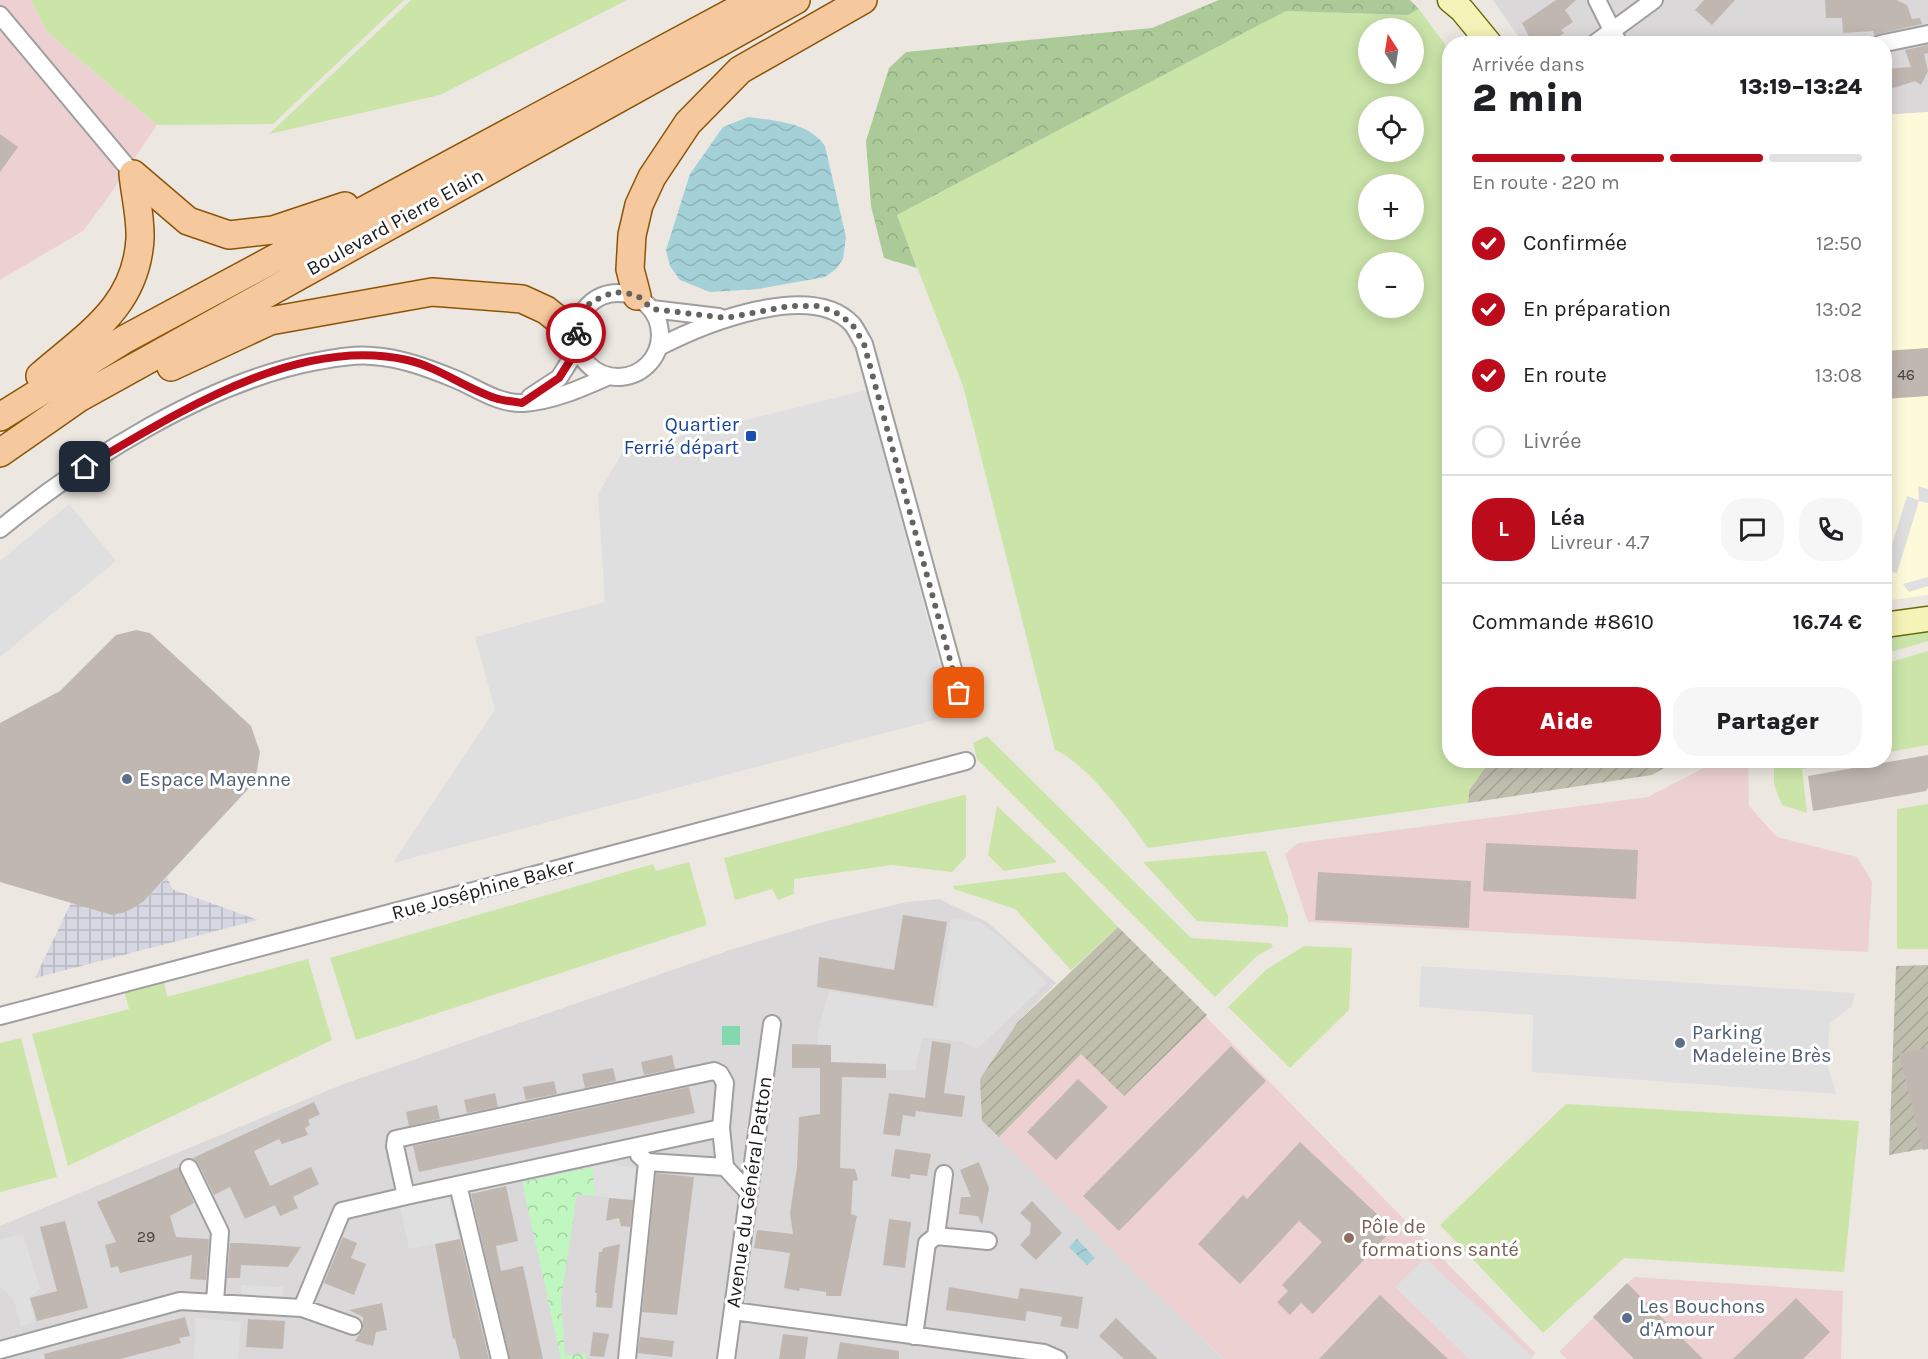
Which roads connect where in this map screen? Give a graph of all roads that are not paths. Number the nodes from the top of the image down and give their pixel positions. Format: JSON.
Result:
{"nodes":[{"id":1,"x":755,"y":0,"type":"edge"},
{"id":2,"x":796,"y":0,"type":"edge"},
{"id":3,"x":863,"y":0,"type":"edge"},
{"id":4,"x":1450,"y":0,"type":"edge"},
{"id":5,"x":1597,"y":0,"type":"edge"},
{"id":6,"x":1654,"y":0,"type":"edge"},
{"id":7,"x":0,"y":15,"type":"edge"},
{"id":8,"x":1928,"y":34,"type":"edge"},
{"id":9,"x":1483,"y":36,"type":"edge"},
{"id":10,"x":1614,"y":36,"type":"edge"},
{"id":11,"x":1617,"y":36,"type":"edge"},
{"id":12,"x":1892,"y":42,"type":"edge"},
{"id":13,"x":133,"y":174,"type":"junction"},
{"id":14,"x":418,"y":181,"type":"junction"},
{"id":15,"x":645,"y":303,"type":"junction"},
{"id":16,"x":726,"y":318,"type":"junction"},
{"id":17,"x":577,"y":341,"type":"junction"},
{"id":18,"x":659,"y":347,"type":"junction"},
{"id":19,"x":609,"y":376,"type":"junction"},
{"id":20,"x":522,"y":403,"type":"junction"},
{"id":21,"x":0,"y":409,"type":"edge"},
{"id":22,"x":0,"y":417,"type":"edge"},
{"id":23,"x":0,"y":453,"type":"edge"},
{"id":24,"x":0,"y":469,"type":"edge"},
{"id":25,"x":0,"y":530,"type":"edge"},
{"id":26,"x":1928,"y":619,"type":"edge"},
{"id":27,"x":1892,"y":624,"type":"edge"},
{"id":28,"x":962,"y":702,"type":"dead end"},
{"id":29,"x":966,"y":761,"type":"dead end"},
{"id":30,"x":0,"y":1016,"type":"edge"},
{"id":31,"x":772,"y":1024,"type":"dead end"},
{"id":32,"x":722,"y":1128,"type":"junction"},
{"id":33,"x":632,"y":1148,"type":"junction"},
{"id":34,"x":647,"y":1162,"type":"junction"},
{"id":35,"x":725,"y":1167,"type":"junction"},
{"id":36,"x":189,"y":1168,"type":"dead end"},
{"id":37,"x":944,"y":1174,"type":"dead end"},
{"id":38,"x":458,"y":1185,"type":"junction"},
{"id":39,"x":749,"y":1193,"type":"junction"},
{"id":40,"x":406,"y":1197,"type":"junction"},
{"id":41,"x":936,"y":1236,"type":"junction"},
{"id":42,"x":988,"y":1241,"type":"dead end"},
{"id":43,"x":215,"y":1302,"type":"junction"},
{"id":44,"x":302,"y":1308,"type":"junction"},
{"id":45,"x":733,"y":1311,"type":"junction"},
{"id":46,"x":353,"y":1326,"type":"dead end"},
{"id":47,"x":914,"y":1336,"type":"junction"},
{"id":48,"x":0,"y":1350,"type":"edge"},
{"id":49,"x":500,"y":1359,"type":"edge"},
{"id":50,"x":627,"y":1359,"type":"edge"},
{"id":51,"x":726,"y":1359,"type":"edge"},
{"id":52,"x":1058,"y":1359,"type":"edge"}],
"edges":[{"from":1,"to":14,"type":"main road","name":"Boulevard Pierre Elain"},
{"from":2,"to":23,"type":"main road","name":"Boulevard Pierre Elain"},
{"from":3,"to":15,"type":"main road"},
{"from":4,"to":9,"type":"street"},
{"from":5,"to":10,"type":"street"},
{"from":6,"to":11,"type":"street"},
{"from":7,"to":13,"type":"street"},
{"from":8,"to":12,"type":"street"},
{"from":13,"to":14,"type":"main road"},
{"from":13,"to":21,"type":"main road"},
{"from":14,"to":22,"type":"main road","name":"Boulevard Pierre Elain"},
{"from":15,"to":16,"type":"street"},
{"from":15,"to":17,"type":"street"},
{"from":15,"to":18,"type":"street"},
{"from":16,"to":18,"type":"street"},
{"from":16,"to":28,"type":"street"},
{"from":17,"to":19,"type":"street"},
{"from":17,"to":20,"type":"street"},
{"from":17,"to":24,"type":"main road"},
{"from":18,"to":19,"type":"street"},
{"from":19,"to":20,"type":"street"},
{"from":20,"to":25,"type":"street"},
{"from":26,"to":27,"type":"street"},
{"from":29,"to":30,"type":"street","name":"Rue Joséphine Baker"},
{"from":31,"to":39,"type":"street","name":"Avenue du Général Patton"},
{"from":32,"to":33,"type":"street"},
{"from":32,"to":35,"type":"street"},
{"from":32,"to":40,"type":"street"},
{"from":33,"to":34,"type":"street"},
{"from":33,"to":38,"type":"street"},
{"from":34,"to":35,"type":"street"},
{"from":34,"to":50,"type":"street"},
{"from":35,"to":39,"type":"street"},
{"from":36,"to":43,"type":"street"},
{"from":37,"to":41,"type":"street"},
{"from":38,"to":40,"type":"street"},
{"from":38,"to":49,"type":"street"},
{"from":39,"to":45,"type":"street","name":"Avenue du Général Patton"},
{"from":40,"to":44,"type":"street"},
{"from":41,"to":42,"type":"street"},
{"from":41,"to":47,"type":"street"},
{"from":43,"to":44,"type":"street"},
{"from":43,"to":48,"type":"street"},
{"from":44,"to":46,"type":"street"},
{"from":45,"to":47,"type":"street"},
{"from":45,"to":51,"type":"street","name":"Avenue du Général Patton"},
{"from":47,"to":52,"type":"street"}]}
